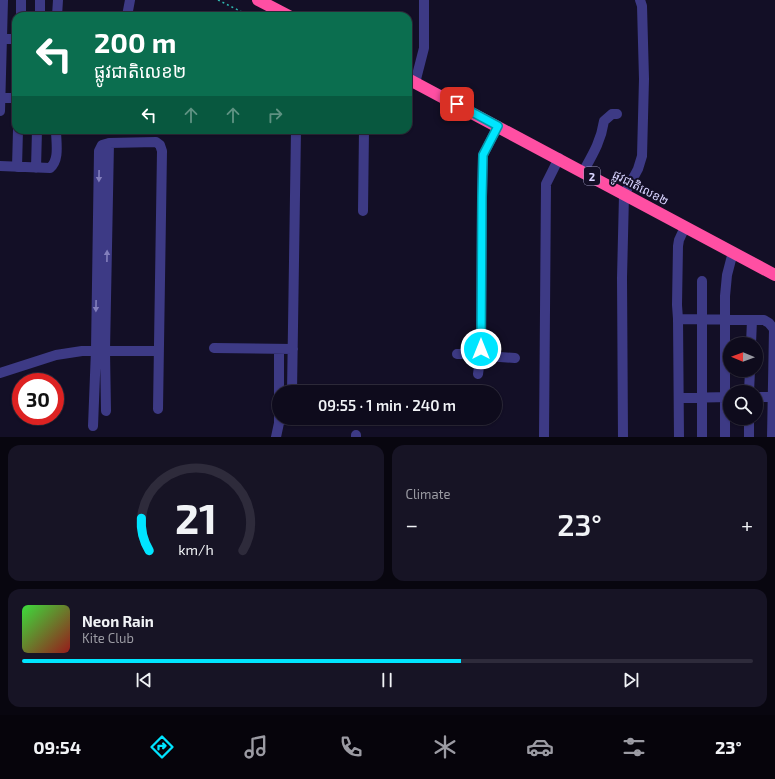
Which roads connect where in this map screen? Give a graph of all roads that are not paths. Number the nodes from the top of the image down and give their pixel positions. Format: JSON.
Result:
{"nodes":[{"id":1,"x":3,"y":0,"type":"edge"},
{"id":2,"x":21,"y":0,"type":"edge"},
{"id":3,"x":40,"y":0,"type":"edge"},
{"id":4,"x":58,"y":0,"type":"edge"},
{"id":5,"x":130,"y":0,"type":"edge"},
{"id":6,"x":258,"y":0,"type":"edge"},
{"id":7,"x":424,"y":0,"type":"edge"},
{"id":8,"x":640,"y":0,"type":"edge"},
{"id":9,"x":21,"y":12,"type":"edge"},
{"id":10,"x":40,"y":12,"type":"edge"},
{"id":11,"x":57,"y":12,"type":"edge"},
{"id":12,"x":128,"y":12,"type":"edge"},
{"id":13,"x":281,"y":12,"type":"edge"},
{"id":14,"x":1,"y":39,"type":"edge"},
{"id":15,"x":12,"y":39,"type":"edge"},
{"id":16,"x":412,"y":81,"type":"edge"},
{"id":17,"x":0,"y":98,"type":"edge"},
{"id":18,"x":12,"y":98,"type":"edge"},
{"id":19,"x":0,"y":111,"type":"edge"},
{"id":20,"x":617,"y":114,"type":"dead end"},
{"id":21,"x":498,"y":126,"type":"junction"},
{"id":22,"x":18,"y":134,"type":"edge"},
{"id":23,"x":37,"y":134,"type":"edge"},
{"id":24,"x":56,"y":134,"type":"edge"},
{"id":25,"x":296,"y":134,"type":"edge"},
{"id":26,"x":364,"y":134,"type":"edge"},
{"id":27,"x":559,"y":158,"type":"junction"},
{"id":28,"x":0,"y":166,"type":"edge"},
{"id":29,"x":17,"y":167,"type":"junction"},
{"id":30,"x":36,"y":168,"type":"junction"},
{"id":31,"x":583,"y":172,"type":"junction"},
{"id":32,"x":624,"y":195,"type":"junction"},
{"id":33,"x":363,"y":211,"type":"dead end"},
{"id":34,"x":685,"y":226,"type":"junction"},
{"id":35,"x":733,"y":252,"type":"junction"},
{"id":36,"x":775,"y":275,"type":"edge"},
{"id":37,"x":702,"y":281,"type":"dead end"},
{"id":38,"x":678,"y":320,"type":"junction"},
{"id":39,"x":702,"y":320,"type":"junction"},
{"id":40,"x":725,"y":320,"type":"junction"},
{"id":41,"x":752,"y":320,"type":"junction"},
{"id":42,"x":751,"y":337,"type":"edge"},
{"id":43,"x":214,"y":348,"type":"dead end"},
{"id":44,"x":279,"y":349,"type":"junction"},
{"id":45,"x":100,"y":350,"type":"junction"},
{"id":46,"x":293,"y":350,"type":"junction"},
{"id":47,"x":159,"y":351,"type":"junction"},
{"id":48,"x":457,"y":354,"type":"dead end"},
{"id":49,"x":481,"y":355,"type":"junction"},
{"id":50,"x":515,"y":358,"type":"dead end"},
{"id":51,"x":0,"y":373,"type":"edge"},
{"id":52,"x":478,"y":374,"type":"dead end"},
{"id":53,"x":280,"y":385,"type":"edge"},
{"id":54,"x":292,"y":385,"type":"edge"},
{"id":55,"x":728,"y":385,"type":"edge"},
{"id":56,"x":702,"y":397,"type":"junction"},
{"id":57,"x":723,"y":397,"type":"edge"},
{"id":58,"x":763,"y":397,"type":"edge"},
{"id":59,"x":772,"y":397,"type":"junction"},
{"id":60,"x":679,"y":398,"type":"junction"},
{"id":61,"x":158,"y":409,"type":"dead end"},
{"id":62,"x":106,"y":411,"type":"dead end"},
{"id":63,"x":280,"y":425,"type":"edge"},
{"id":64,"x":726,"y":425,"type":"edge"},
{"id":65,"x":749,"y":425,"type":"edge"},
{"id":66,"x":93,"y":426,"type":"dead end"},
{"id":67,"x":276,"y":437,"type":"edge"},
{"id":68,"x":544,"y":437,"type":"edge"},
{"id":69,"x":623,"y":437,"type":"edge"},
{"id":70,"x":679,"y":437,"type":"edge"},
{"id":71,"x":702,"y":437,"type":"edge"},
{"id":72,"x":725,"y":437,"type":"edge"},
{"id":73,"x":749,"y":437,"type":"edge"},
{"id":74,"x":772,"y":437,"type":"edge"}],
"edges":[{"from":1,"to":14,"type":"street"},
{"from":2,"to":9,"type":"street"},
{"from":3,"to":10,"type":"street"},
{"from":4,"to":11,"type":"street"},
{"from":5,"to":12,"type":"street"},
{"from":6,"to":13,"type":"highway"},
{"from":7,"to":16,"type":"street"},
{"from":8,"to":32,"type":"street"},
{"from":14,"to":15,"type":"street"},
{"from":14,"to":17,"type":"street"},
{"from":16,"to":21,"type":"highway","name":"ផ្លូវជាតិលេខ២","number":"2"},
{"from":17,"to":18,"type":"street"},
{"from":17,"to":19,"type":"street"},
{"from":20,"to":31,"type":"street"},
{"from":21,"to":27,"type":"highway","name":"ផ្លូវជាតិលេខ២","number":"2"},
{"from":21,"to":49,"type":"street"},
{"from":22,"to":29,"type":"street"},
{"from":23,"to":30,"type":"street"},
{"from":24,"to":30,"type":"street"},
{"from":25,"to":46,"type":"street"},
{"from":26,"to":33,"type":"street"},
{"from":27,"to":31,"type":"highway","name":"ផ្លូវជាតិលេខ២","number":"2"},
{"from":27,"to":68,"type":"street"},
{"from":28,"to":29,"type":"street"},
{"from":29,"to":30,"type":"street"},
{"from":31,"to":32,"type":"highway","name":"ផ្លូវជាតិលេខ២","number":"2"},
{"from":32,"to":34,"type":"highway","name":"ផ្លូវជាតិលេខ២","number":"2"},
{"from":32,"to":69,"type":"street"},
{"from":34,"to":35,"type":"highway","name":"ផ្លូវជាតិលេខ២","number":"2"},
{"from":34,"to":38,"type":"street"},
{"from":35,"to":36,"type":"highway","name":"ផ្លូវជាតិលេខ២","number":"2"},
{"from":35,"to":40,"type":"street"},
{"from":37,"to":39,"type":"street"},
{"from":38,"to":39,"type":"street"},
{"from":38,"to":60,"type":"street"},
{"from":39,"to":40,"type":"street"},
{"from":39,"to":56,"type":"street"},
{"from":40,"to":41,"type":"street"},
{"from":40,"to":55,"type":"street"},
{"from":41,"to":42,"type":"street"},
{"from":41,"to":59,"type":"street"},
{"from":43,"to":44,"type":"street"},
{"from":44,"to":46,"type":"street"},
{"from":44,"to":53,"type":"street"},
{"from":45,"to":47,"type":"street"},
{"from":45,"to":47,"type":"street"},
{"from":45,"to":51,"type":"street"},
{"from":45,"to":62,"type":"street"},
{"from":45,"to":66,"type":"street"},
{"from":46,"to":54,"type":"street"},
{"from":47,"to":61,"type":"street"},
{"from":48,"to":49,"type":"street"},
{"from":49,"to":50,"type":"street"},
{"from":49,"to":52,"type":"street"},
{"from":56,"to":57,"type":"street"},
{"from":56,"to":60,"type":"street"},
{"from":56,"to":71,"type":"street"},
{"from":58,"to":59,"type":"street"},
{"from":59,"to":74,"type":"street"},
{"from":60,"to":70,"type":"street"},
{"from":63,"to":67,"type":"street"},
{"from":64,"to":72,"type":"street"},
{"from":65,"to":73,"type":"street"}]}
